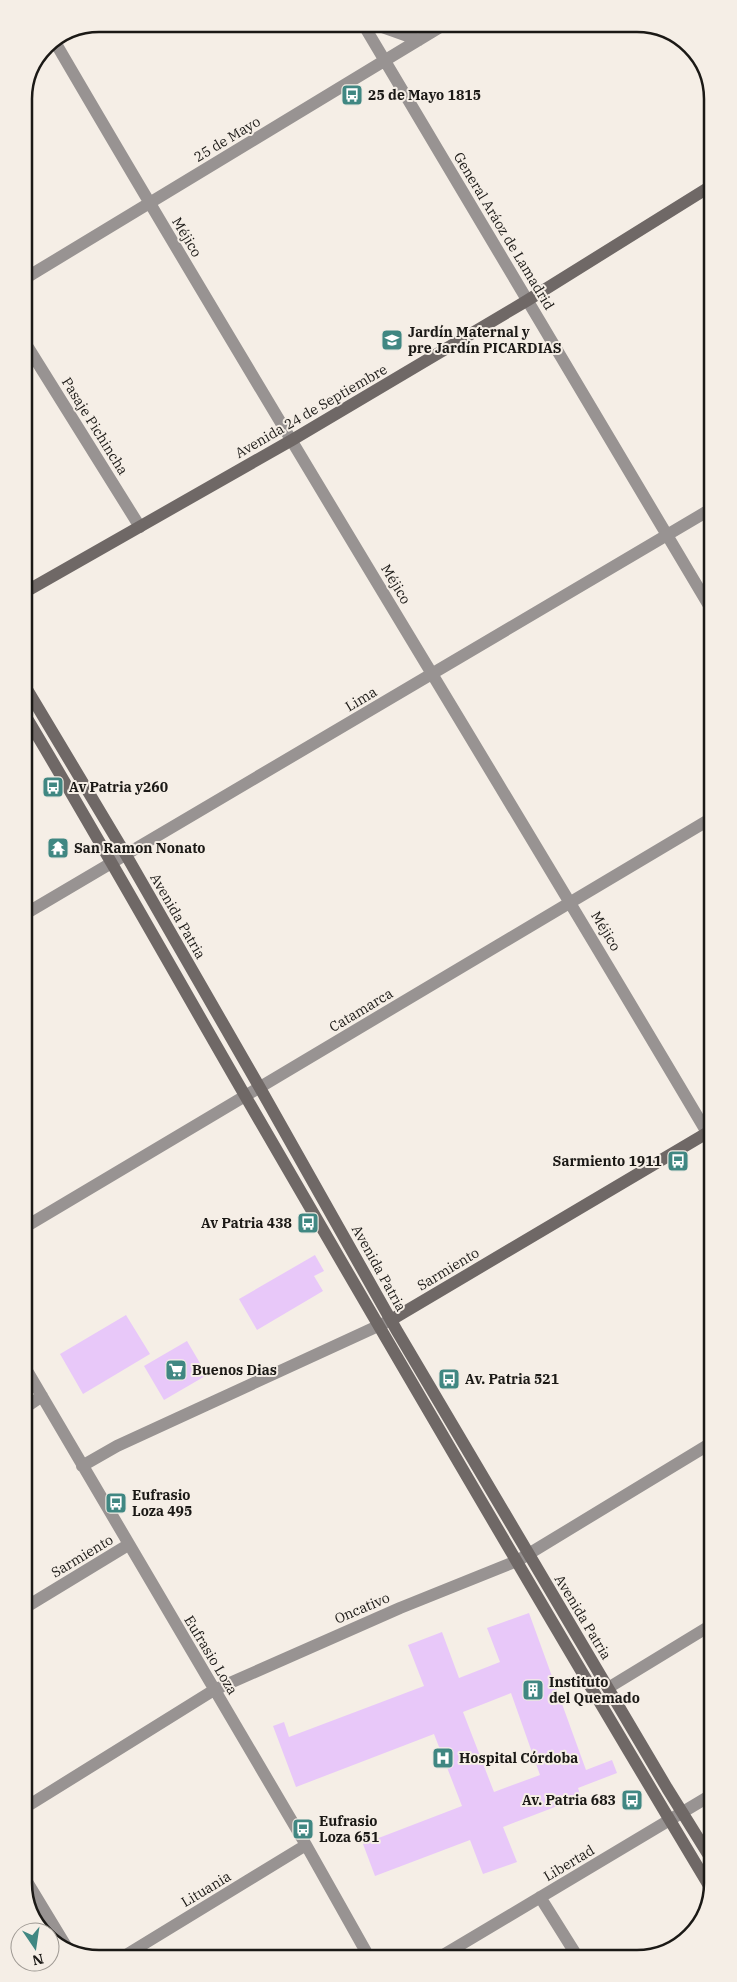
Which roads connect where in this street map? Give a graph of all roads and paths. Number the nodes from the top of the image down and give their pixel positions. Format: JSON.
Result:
{"nodes":[{"id":1,"x":368,"y":32,"type":"edge"},
{"id":2,"x":398,"y":33,"type":"edge"},
{"id":3,"x":431,"y":33,"type":"edge"},
{"id":4,"x":419,"y":40,"type":"junction"},
{"id":5,"x":58,"y":47,"type":"edge"},
{"id":6,"x":386,"y":60,"type":"junction"},
{"id":7,"x":704,"y":190,"type":"edge"},
{"id":8,"x":149,"y":204,"type":"junction"},
{"id":9,"x":33,"y":274,"type":"edge"},
{"id":10,"x":528,"y":300,"type":"junction"},
{"id":11,"x":33,"y":355,"type":"edge"},
{"id":12,"x":292,"y":440,"type":"junction"},
{"id":13,"x":704,"y":513,"type":"edge"},
{"id":14,"x":140,"y":527,"type":"junction"},
{"id":15,"x":667,"y":535,"type":"junction"},
{"id":16,"x":33,"y":588,"type":"edge"},
{"id":17,"x":704,"y":597,"type":"edge"},
{"id":18,"x":433,"y":673,"type":"junction"},
{"id":19,"x":33,"y":699,"type":"edge"},
{"id":20,"x":33,"y":728,"type":"edge"},
{"id":21,"x":704,"y":823,"type":"edge"},
{"id":22,"x":126,"y":855,"type":"junction"},
{"id":23,"x":113,"y":863,"type":"junction"},
{"id":24,"x":570,"y":901,"type":"junction"},
{"id":25,"x":33,"y":910,"type":"edge"},
{"id":26,"x":260,"y":1088,"type":"junction"},
{"id":27,"x":246,"y":1097,"type":"junction"},
{"id":28,"x":704,"y":1123,"type":"edge"},
{"id":29,"x":704,"y":1139,"type":"edge"},
{"id":30,"x":32,"y":1223,"type":"edge"},
{"id":31,"x":385,"y":1323,"type":"junction"},
{"id":32,"x":32,"y":1380,"type":"edge"},
{"id":33,"x":42,"y":1396,"type":"junction"},
{"id":34,"x":32,"y":1402,"type":"edge"},
{"id":35,"x":704,"y":1447,"type":"edge"},
{"id":36,"x":82,"y":1466,"type":"junction"},
{"id":37,"x":128,"y":1545,"type":"junction"},
{"id":38,"x":529,"y":1553,"type":"junction"},
{"id":39,"x":517,"y":1561,"type":"junction"},
{"id":40,"x":32,"y":1603,"type":"edge"},
{"id":41,"x":704,"y":1629,"type":"edge"},
{"id":42,"x":608,"y":1688,"type":"junction"},
{"id":43,"x":214,"y":1690,"type":"junction"},
{"id":44,"x":704,"y":1800,"type":"edge"},
{"id":45,"x":32,"y":1803,"type":"edge"},
{"id":46,"x":684,"y":1812,"type":"junction"},
{"id":47,"x":670,"y":1820,"type":"junction"},
{"id":48,"x":306,"y":1845,"type":"junction"},
{"id":49,"x":704,"y":1846,"type":"edge"},
{"id":50,"x":704,"y":1877,"type":"edge"},
{"id":51,"x":33,"y":1892,"type":"edge"},
{"id":52,"x":540,"y":1897,"type":"junction"},
{"id":53,"x":61,"y":1937,"type":"edge"},
{"id":54,"x":136,"y":1949,"type":"edge"},
{"id":55,"x":365,"y":1949,"type":"edge"},
{"id":56,"x":451,"y":1950,"type":"edge"},
{"id":57,"x":573,"y":1950,"type":"edge"}],
"edges":[{"from":1,"to":6,"type":"street","name":"General Aráoz de Lamadrid"},
{"from":2,"to":4,"type":"street"},
{"from":3,"to":4,"type":"street","name":"25 de Mayo"},
{"from":4,"to":6,"type":"street","name":"25 de Mayo"},
{"from":5,"to":8,"type":"street","name":"Méjico"},
{"from":6,"to":8,"type":"street","name":"25 de Mayo"},
{"from":6,"to":10,"type":"street","name":"General Aráoz de Lamadrid"},
{"from":7,"to":10,"type":"main road","name":"Avenida 24 de Septiembre"},
{"from":8,"to":9,"type":"street","name":"25 de Mayo"},
{"from":8,"to":12,"type":"street","name":"Méjico"},
{"from":10,"to":12,"type":"main road","name":"Avenida 24 de Septiembre"},
{"from":10,"to":15,"type":"street","name":"General Aráoz de Lamadrid"},
{"from":11,"to":14,"type":"street","name":"Pasaje Pichincha"},
{"from":12,"to":14,"type":"main road","name":"Avenida 24 de Septiembre"},
{"from":12,"to":18,"type":"street","name":"Méjico"},
{"from":13,"to":15,"type":"street","name":"Lima"},
{"from":14,"to":16,"type":"main road","name":"Avenida 24 de Septiembre"},
{"from":15,"to":17,"type":"street","name":"General Aráoz de Lamadrid"},
{"from":15,"to":18,"type":"street","name":"Lima"},
{"from":18,"to":22,"type":"street","name":"Lima"},
{"from":18,"to":24,"type":"street","name":"Méjico"},
{"from":19,"to":22,"type":"main road","name":"Avenida Patria"},
{"from":20,"to":23,"type":"main road","name":"Avenida Patria"},
{"from":21,"to":24,"type":"street","name":"Catamarca"},
{"from":22,"to":23,"type":"street","name":"Lima"},
{"from":22,"to":26,"type":"main road","name":"Avenida Patria"},
{"from":23,"to":25,"type":"street","name":"Lima"},
{"from":23,"to":27,"type":"main road","name":"Avenida Patria"},
{"from":24,"to":26,"type":"street","name":"Catamarca"},
{"from":24,"to":28,"type":"street","name":"Méjico"},
{"from":26,"to":27,"type":"street","name":"Catamarca"},
{"from":26,"to":31,"type":"main road","name":"Avenida Patria"},
{"from":27,"to":30,"type":"street","name":"Catamarca"},
{"from":27,"to":31,"type":"main road","name":"Avenida Patria"},
{"from":29,"to":31,"type":"main road","name":"Sarmiento"},
{"from":31,"to":36,"type":"street","name":"Sarmiento"},
{"from":31,"to":38,"type":"main road","name":"Avenida Patria"},
{"from":31,"to":39,"type":"main road","name":"Avenida Patria"},
{"from":32,"to":33,"type":"street","name":"Eufrasio Loza"},
{"from":33,"to":34,"type":"street"},
{"from":33,"to":36,"type":"street","name":"Eufrasio Loza"},
{"from":35,"to":38,"type":"street","name":"Oncativo"},
{"from":36,"to":37,"type":"street","name":"Eufrasio Loza"},
{"from":37,"to":40,"type":"street","name":"Sarmiento"},
{"from":37,"to":43,"type":"street","name":"Eufrasio Loza"},
{"from":38,"to":39,"type":"street","name":"Oncativo"},
{"from":38,"to":42,"type":"main road","name":"Avenida Patria"},
{"from":39,"to":43,"type":"street","name":"Oncativo"},
{"from":39,"to":47,"type":"main road","name":"Avenida Patria"},
{"from":41,"to":42,"type":"street"},
{"from":42,"to":46,"type":"main road","name":"Avenida Patria"},
{"from":43,"to":45,"type":"street","name":"Oncativo"},
{"from":43,"to":48,"type":"street","name":"Eufrasio Loza"},
{"from":44,"to":46,"type":"street","name":"Libertad"},
{"from":46,"to":47,"type":"street","name":"Libertad"},
{"from":46,"to":49,"type":"main road","name":"Avenida Patria"},
{"from":47,"to":50,"type":"main road","name":"Avenida Patria"},
{"from":47,"to":52,"type":"street","name":"Libertad"},
{"from":48,"to":54,"type":"street","name":"Lituania"},
{"from":48,"to":55,"type":"street","name":"Eufrasio Loza"},
{"from":51,"to":53,"type":"street"},
{"from":52,"to":56,"type":"street","name":"Libertad"},
{"from":52,"to":57,"type":"street"}]}
